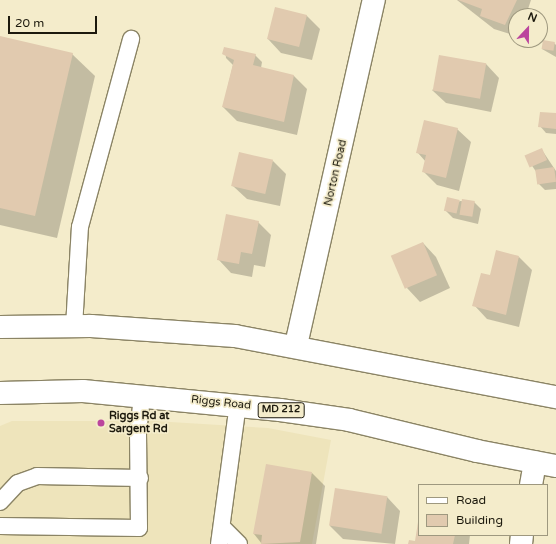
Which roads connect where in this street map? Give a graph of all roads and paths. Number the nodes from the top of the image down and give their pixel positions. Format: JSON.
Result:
{"nodes":[{"id":1,"x":374,"y":0,"type":"edge"},
{"id":2,"x":131,"y":39,"type":"dead end"},
{"id":3,"x":0,"y":327,"type":"edge"},
{"id":4,"x":74,"y":327,"type":"junction"},
{"id":5,"x":296,"y":345,"type":"junction"},
{"id":6,"x":0,"y":393,"type":"edge"},
{"id":7,"x":142,"y":396,"type":"junction"},
{"id":8,"x":556,"y":397,"type":"edge"},
{"id":9,"x":238,"y":404,"type":"junction"},
{"id":10,"x":535,"y":462,"type":"junction"},
{"id":11,"x":556,"y":466,"type":"edge"},
{"id":12,"x":140,"y":478,"type":"junction"},
{"id":13,"x":531,"y":484,"type":"edge"},
{"id":14,"x":0,"y":502,"type":"edge"},
{"id":15,"x":0,"y":526,"type":"edge"},
{"id":16,"x":222,"y":527,"type":"junction"},
{"id":17,"x":219,"y":544,"type":"edge"},
{"id":18,"x":239,"y":544,"type":"edge"}],
"edges":[{"from":1,"to":5,"type":"main road","name":"Norton Road"},
{"from":2,"to":4,"type":"lane"},
{"from":3,"to":4,"type":"main road"},
{"from":4,"to":5,"type":"main road"},
{"from":5,"to":8,"type":"main road"},
{"from":6,"to":7,"type":"main road","name":"Riggs Road","number":"MD 212"},
{"from":7,"to":9,"type":"main road","name":"Riggs Road","number":"MD 212"},
{"from":7,"to":12,"type":"lane"},
{"from":9,"to":10,"type":"main road","name":"Riggs Road","number":"MD 212"},
{"from":9,"to":16,"type":"lane"},
{"from":10,"to":11,"type":"main road","name":"Riggs Road","number":"MD 212"},
{"from":10,"to":13,"type":"main road"},
{"from":12,"to":14,"type":"lane"},
{"from":12,"to":15,"type":"lane"},
{"from":16,"to":17,"type":"lane"},
{"from":16,"to":18,"type":"lane"}]}
